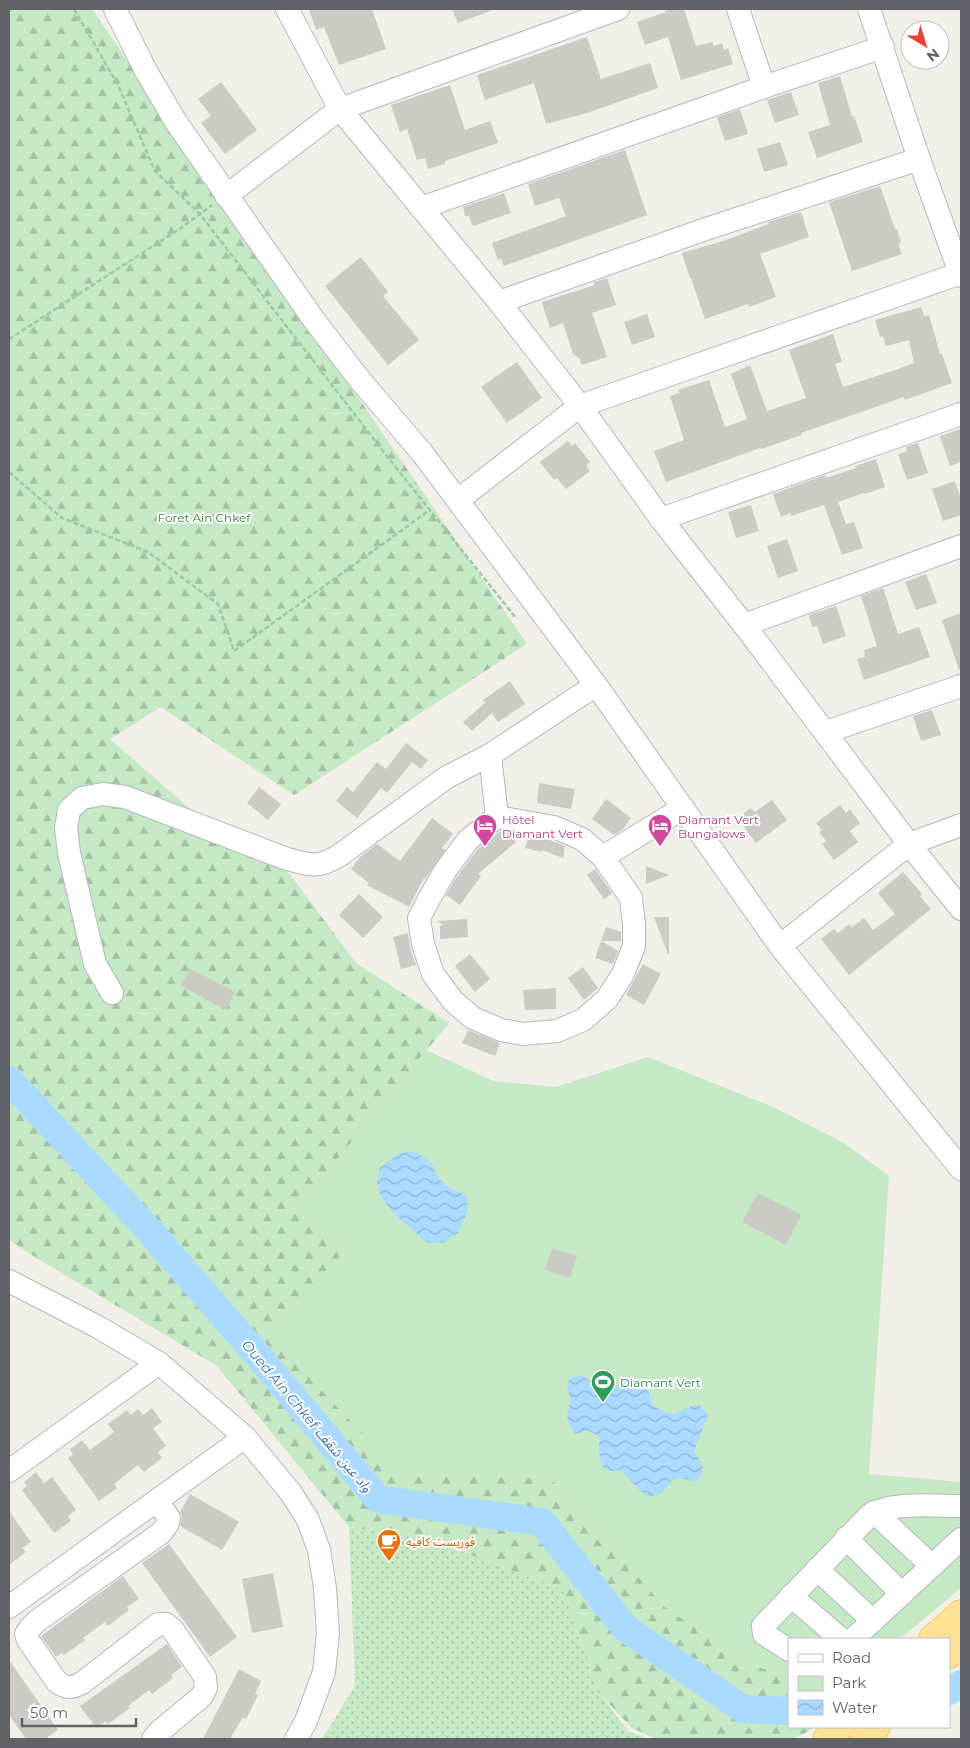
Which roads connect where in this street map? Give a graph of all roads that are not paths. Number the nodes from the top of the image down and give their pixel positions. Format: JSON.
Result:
{"nodes":[{"id":1,"x":115,"y":9,"type":"edge"},
{"id":2,"x":287,"y":9,"type":"edge"},
{"id":3,"x":618,"y":9,"type":"edge"},
{"id":4,"x":738,"y":9,"type":"edge"},
{"id":5,"x":869,"y":9,"type":"edge"},
{"id":6,"x":883,"y":47,"type":"junction"},
{"id":7,"x":764,"y":87,"type":"junction"},
{"id":8,"x":340,"y":109,"type":"junction"},
{"id":9,"x":919,"y":159,"type":"junction"},
{"id":10,"x":226,"y":196,"type":"junction"},
{"id":11,"x":421,"y":208,"type":"junction"},
{"id":12,"x":961,"y":274,"type":"edge"},
{"id":13,"x":499,"y":302,"type":"junction"},
{"id":14,"x":580,"y":406,"type":"junction"},
{"id":15,"x":961,"y":414,"type":"edge"},
{"id":16,"x":458,"y":500,"type":"junction"},
{"id":17,"x":661,"y":519,"type":"junction"},
{"id":18,"x":961,"y":546,"type":"edge"},
{"id":19,"x":744,"y":625,"type":"junction"},
{"id":20,"x":596,"y":685,"type":"junction"},
{"id":21,"x":961,"y":686,"type":"edge"},
{"id":22,"x":826,"y":732,"type":"junction"},
{"id":23,"x":490,"y":755,"type":"junction"},
{"id":24,"x":683,"y":808,"type":"junction"},
{"id":25,"x":497,"y":817,"type":"junction"},
{"id":26,"x":961,"y":826,"type":"edge"},
{"id":27,"x":909,"y":844,"type":"junction"},
{"id":28,"x":603,"y":857,"type":"junction"},
{"id":29,"x":961,"y":909,"type":"edge"},
{"id":30,"x":780,"y":946,"type":"junction"},
{"id":31,"x":112,"y":993,"type":"dead end"},
{"id":32,"x":961,"y":1169,"type":"edge"},
{"id":33,"x":9,"y":1281,"type":"edge"},
{"id":34,"x":159,"y":1363,"type":"junction"},
{"id":35,"x":245,"y":1437,"type":"junction"},
{"id":36,"x":9,"y":1471,"type":"edge"},
{"id":37,"x":157,"y":1501,"type":"junction"},
{"id":38,"x":961,"y":1506,"type":"edge"},
{"id":39,"x":874,"y":1512,"type":"junction"},
{"id":40,"x":846,"y":1538,"type":"junction"},
{"id":41,"x":961,"y":1539,"type":"edge"},
{"id":42,"x":932,"y":1566,"type":"junction"},
{"id":43,"x":817,"y":1568,"type":"junction"},
{"id":44,"x":902,"y":1594,"type":"junction"},
{"id":45,"x":792,"y":1596,"type":"junction"},
{"id":46,"x":9,"y":1607,"type":"edge"},
{"id":47,"x":961,"y":1614,"type":"edge"},
{"id":48,"x":873,"y":1621,"type":"junction"},
{"id":49,"x":840,"y":1638,"type":"edge"},
{"id":50,"x":854,"y":1638,"type":"edge"},
{"id":51,"x":934,"y":1638,"type":"edge"},
{"id":52,"x":961,"y":1642,"type":"edge"},
{"id":53,"x":788,"y":1649,"type":"edge"},
{"id":54,"x":950,"y":1653,"type":"edge"},
{"id":55,"x":839,"y":1728,"type":"edge"},
{"id":56,"x":875,"y":1728,"type":"edge"},
{"id":57,"x":153,"y":1739,"type":"edge"},
{"id":58,"x":296,"y":1739,"type":"edge"},
{"id":59,"x":827,"y":1739,"type":"edge"},
{"id":60,"x":864,"y":1739,"type":"edge"}],
"edges":[{"from":1,"to":10,"type":"street"},
{"from":2,"to":8,"type":"street"},
{"from":3,"to":8,"type":"street"},
{"from":4,"to":7,"type":"street"},
{"from":5,"to":6,"type":"street"},
{"from":6,"to":7,"type":"street"},
{"from":6,"to":9,"type":"street"},
{"from":7,"to":11,"type":"street"},
{"from":8,"to":10,"type":"street"},
{"from":8,"to":11,"type":"street"},
{"from":9,"to":12,"type":"street"},
{"from":9,"to":13,"type":"street"},
{"from":10,"to":16,"type":"street"},
{"from":11,"to":13,"type":"street"},
{"from":12,"to":14,"type":"street"},
{"from":13,"to":14,"type":"street"},
{"from":14,"to":16,"type":"street"},
{"from":14,"to":17,"type":"street"},
{"from":15,"to":17,"type":"street"},
{"from":16,"to":20,"type":"street"},
{"from":17,"to":19,"type":"street"},
{"from":18,"to":19,"type":"street"},
{"from":19,"to":22,"type":"street"},
{"from":20,"to":23,"type":"street"},
{"from":20,"to":24,"type":"street"},
{"from":21,"to":22,"type":"street"},
{"from":22,"to":27,"type":"street"},
{"from":23,"to":25,"type":"street"},
{"from":23,"to":31,"type":"street"},
{"from":24,"to":28,"type":"street"},
{"from":24,"to":30,"type":"street"},
{"from":25,"to":28,"type":"street"},
{"from":25,"to":28,"type":"street"},
{"from":26,"to":27,"type":"street"},
{"from":27,"to":29,"type":"street"},
{"from":27,"to":30,"type":"street"},
{"from":30,"to":32,"type":"street"},
{"from":33,"to":34,"type":"street"},
{"from":34,"to":35,"type":"street"},
{"from":34,"to":36,"type":"street"},
{"from":35,"to":37,"type":"street"},
{"from":35,"to":58,"type":"street"},
{"from":37,"to":46,"type":"street"},
{"from":37,"to":57,"type":"street"},
{"from":38,"to":39,"type":"street"},
{"from":39,"to":40,"type":"street"},
{"from":39,"to":42,"type":"street"},
{"from":40,"to":43,"type":"street"},
{"from":40,"to":44,"type":"street"},
{"from":41,"to":42,"type":"street"},
{"from":42,"to":44,"type":"street"},
{"from":43,"to":45,"type":"street"},
{"from":43,"to":48,"type":"street"},
{"from":44,"to":48,"type":"street"},
{"from":45,"to":49,"type":"street"},
{"from":45,"to":53,"type":"street"},
{"from":47,"to":51,"type":"highway"},
{"from":48,"to":50,"type":"street"},
{"from":52,"to":54,"type":"highway"},
{"from":55,"to":59,"type":"highway"},
{"from":56,"to":60,"type":"highway"}]}
